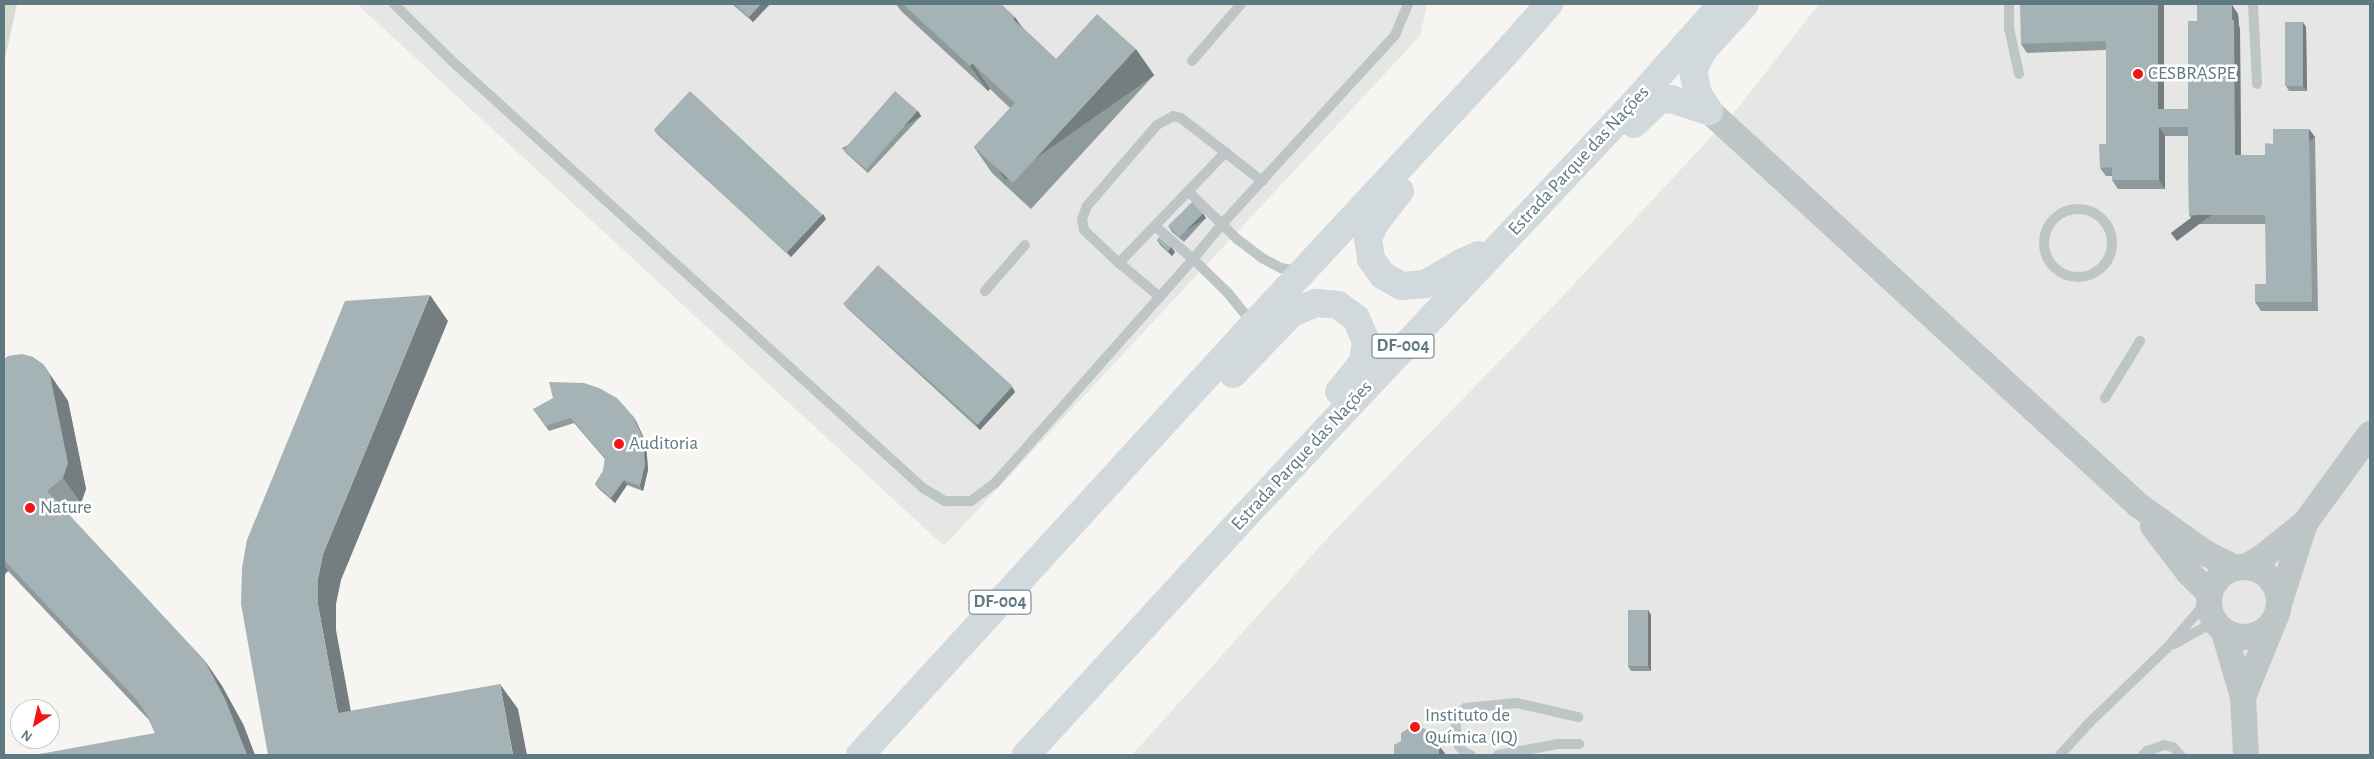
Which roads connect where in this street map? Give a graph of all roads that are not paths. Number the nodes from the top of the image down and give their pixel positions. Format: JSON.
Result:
{"nodes":[{"id":1,"x":394,"y":4,"type":"edge"},
{"id":2,"x":1241,"y":4,"type":"edge"},
{"id":3,"x":1408,"y":4,"type":"edge"},
{"id":4,"x":1549,"y":4,"type":"edge"},
{"id":5,"x":1722,"y":4,"type":"edge"},
{"id":6,"x":1745,"y":4,"type":"edge"},
{"id":7,"x":2009,"y":4,"type":"edge"},
{"id":8,"x":2253,"y":4,"type":"edge"},
{"id":9,"x":1192,"y":61,"type":"dead end"},
{"id":10,"x":1496,"y":64,"type":"junction"},
{"id":11,"x":2019,"y":74,"type":"dead end"},
{"id":12,"x":2256,"y":84,"type":"dead end"},
{"id":13,"x":1709,"y":111,"type":"junction"},
{"id":14,"x":1226,"y":152,"type":"junction"},
{"id":15,"x":1262,"y":181,"type":"junction"},
{"id":16,"x":1188,"y":191,"type":"junction"},
{"id":17,"x":1222,"y":224,"type":"junction"},
{"id":18,"x":1155,"y":226,"type":"junction"},
{"id":19,"x":1025,"y":245,"type":"dead end"},
{"id":20,"x":2112,"y":247,"type":"joint"},
{"id":21,"x":1491,"y":254,"type":"junction"},
{"id":22,"x":1193,"y":259,"type":"junction"},
{"id":23,"x":1119,"y":263,"type":"junction"},
{"id":24,"x":1302,"y":272,"type":"junction"},
{"id":25,"x":985,"y":290,"type":"dead end"},
{"id":26,"x":1160,"y":297,"type":"junction"},
{"id":27,"x":1254,"y":324,"type":"junction"},
{"id":28,"x":2140,"y":342,"type":"dead end"},
{"id":29,"x":2105,"y":398,"type":"dead end"},
{"id":30,"x":2370,"y":434,"type":"edge"},
{"id":31,"x":1140,"y":449,"type":"junction"},
{"id":32,"x":2138,"y":505,"type":"junction"},
{"id":33,"x":1245,"y":516,"type":"junction"},
{"id":34,"x":2305,"y":522,"type":"junction"},
{"id":35,"x":2240,"y":567,"type":"junction"},
{"id":36,"x":2214,"y":612,"type":"junction"},
{"id":37,"x":2276,"y":612,"type":"junction"},
{"id":38,"x":2167,"y":648,"type":"junction"},
{"id":39,"x":2243,"y":697,"type":"junction"},
{"id":40,"x":1578,"y":717,"type":"dead end"},
{"id":41,"x":1578,"y":744,"type":"dead end"},
{"id":42,"x":860,"y":755,"type":"edge"},
{"id":43,"x":1026,"y":755,"type":"edge"},
{"id":44,"x":1471,"y":755,"type":"edge"},
{"id":45,"x":1498,"y":755,"type":"edge"},
{"id":46,"x":2060,"y":755,"type":"edge"},
{"id":47,"x":2143,"y":755,"type":"edge"},
{"id":48,"x":2180,"y":755,"type":"edge"},
{"id":49,"x":2246,"y":755,"type":"edge"}],
"edges":[{"from":1,"to":26,"type":"lane"},
{"from":2,"to":9,"type":"lane"},
{"from":3,"to":15,"type":"lane"},
{"from":4,"to":10,"type":"highway","number":"DF-004"},
{"from":5,"to":21,"type":"highway","name":"Estrada Parque das Nações","number":"DF-004"},
{"from":6,"to":13,"type":"highway"},
{"from":7,"to":11,"type":"lane"},
{"from":8,"to":12,"type":"lane"},
{"from":10,"to":21,"type":"highway"},
{"from":10,"to":24,"type":"highway","number":"DF-004"},
{"from":13,"to":21,"type":"highway"},
{"from":13,"to":32,"type":"street"},
{"from":14,"to":15,"type":"lane"},
{"from":14,"to":16,"type":"lane"},
{"from":14,"to":23,"type":"lane"},
{"from":15,"to":17,"type":"lane"},
{"from":16,"to":17,"type":"lane"},
{"from":16,"to":18,"type":"lane"},
{"from":17,"to":22,"type":"lane"},
{"from":17,"to":24,"type":"lane"},
{"from":18,"to":22,"type":"lane"},
{"from":18,"to":23,"type":"lane"},
{"from":19,"to":25,"type":"lane"},
{"from":20,"to":20,"type":"lane"},
{"from":21,"to":33,"type":"highway","name":"Estrada Parque das Nações","number":"DF-004"},
{"from":22,"to":26,"type":"lane"},
{"from":22,"to":27,"type":"lane"},
{"from":23,"to":26,"type":"lane"},
{"from":24,"to":27,"type":"highway","number":"DF-004"},
{"from":27,"to":31,"type":"highway","number":"DF-004"},
{"from":28,"to":29,"type":"lane"},
{"from":30,"to":34,"type":"street"},
{"from":31,"to":33,"type":"highway"},
{"from":31,"to":42,"type":"highway","number":"DF-004"},
{"from":32,"to":35,"type":"street"},
{"from":32,"to":36,"type":"street"},
{"from":33,"to":43,"type":"highway","name":"Estrada Parque das Nações","number":"DF-004"},
{"from":34,"to":35,"type":"street"},
{"from":34,"to":37,"type":"street"},
{"from":35,"to":36,"type":"street"},
{"from":35,"to":37,"type":"street"},
{"from":36,"to":37,"type":"street"},
{"from":36,"to":38,"type":"lane"},
{"from":36,"to":38,"type":"lane"},
{"from":36,"to":39,"type":"street"},
{"from":37,"to":39,"type":"street"},
{"from":38,"to":46,"type":"lane"},
{"from":39,"to":49,"type":"street"},
{"from":40,"to":44,"type":"lane"},
{"from":41,"to":45,"type":"lane"},
{"from":47,"to":48,"type":"lane"}]}
